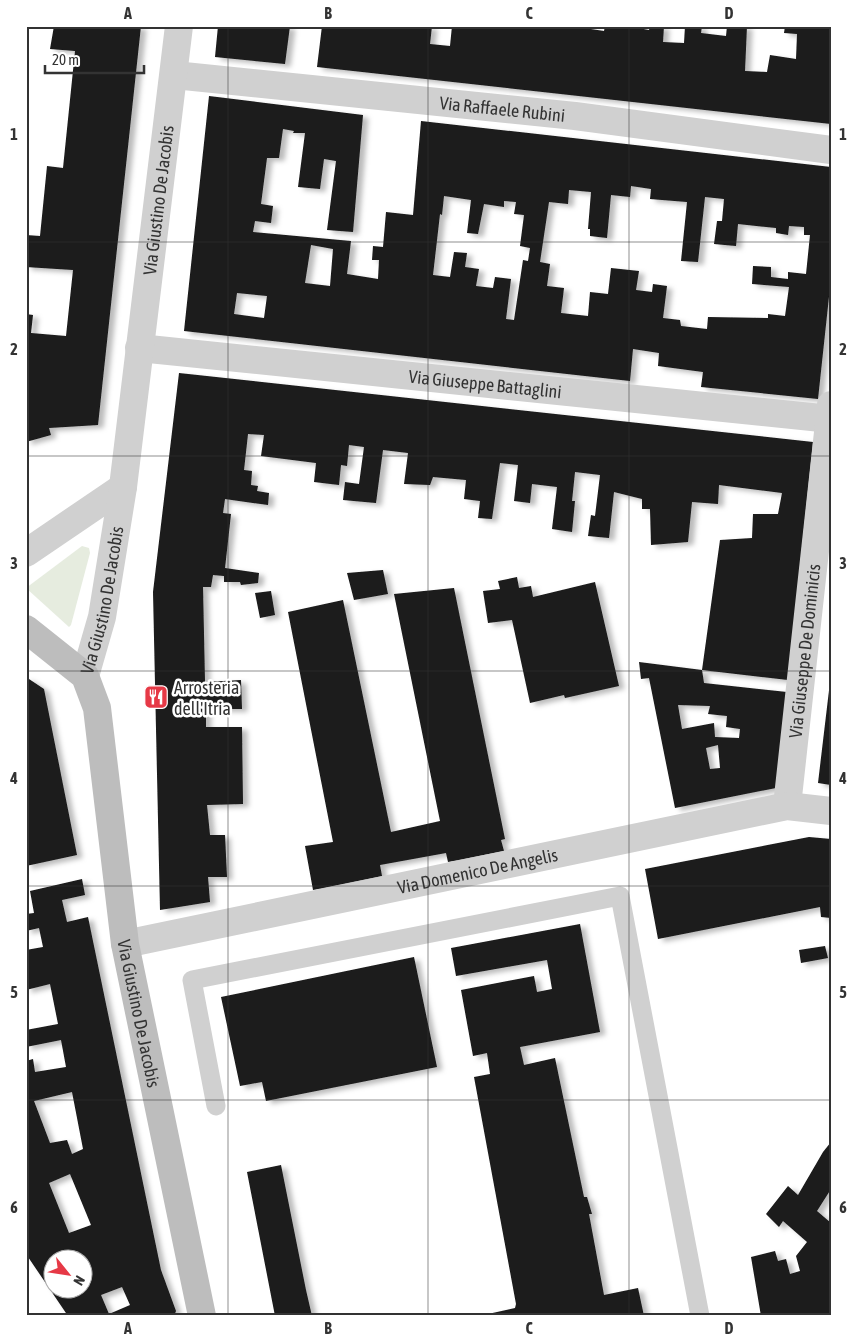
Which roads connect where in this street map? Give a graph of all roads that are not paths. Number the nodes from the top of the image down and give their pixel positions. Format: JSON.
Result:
{"nodes":[{"id":1,"x":179,"y":26,"type":"edge"},
{"id":2,"x":174,"y":75,"type":"junction"},
{"id":3,"x":831,"y":150,"type":"edge"},
{"id":4,"x":139,"y":348,"type":"junction"},
{"id":5,"x":830,"y":414,"type":"edge"},
{"id":6,"x":122,"y":487,"type":"junction"},
{"id":7,"x":26,"y":553,"type":"edge"},
{"id":8,"x":26,"y":629,"type":"edge"},
{"id":9,"x":85,"y":676,"type":"junction"},
{"id":10,"x":787,"y":806,"type":"junction"},
{"id":11,"x":831,"y":811,"type":"edge"},
{"id":12,"x":125,"y":944,"type":"junction"},
{"id":13,"x":216,"y":1106,"type":"dead end"},
{"id":14,"x":202,"y":1316,"type":"edge"},
{"id":15,"x":700,"y":1316,"type":"edge"}],
"edges":[{"from":1,"to":2,"type":"street","name":"Via Giustino De Jacobis"},
{"from":2,"to":3,"type":"street","name":"Via Raffaele Rubini"},
{"from":2,"to":4,"type":"street","name":"Via Giustino De Jacobis"},
{"from":4,"to":5,"type":"street","name":"Via Giuseppe Battaglini"},
{"from":4,"to":6,"type":"street","name":"Via Giustino De Jacobis"},
{"from":5,"to":10,"type":"street","name":"Via Giuseppe De Dominicis"},
{"from":6,"to":7,"type":"street"},
{"from":6,"to":9,"type":"street","name":"Via Giustino De Jacobis"},
{"from":8,"to":9,"type":"main road"},
{"from":9,"to":12,"type":"main road","name":"Via Giustino De Jacobis"},
{"from":10,"to":11,"type":"street","name":"Via Domenico De Angelis"},
{"from":10,"to":12,"type":"street","name":"Via Domenico De Angelis"},
{"from":12,"to":14,"type":"main road","name":"Via Giustino De Jacobis"},
{"from":13,"to":15,"type":"lane"}]}
